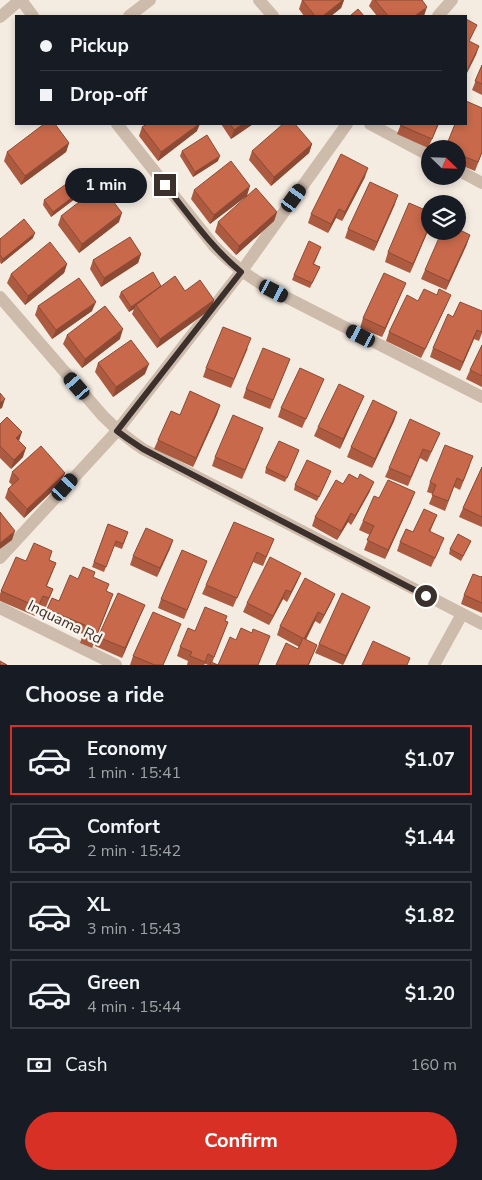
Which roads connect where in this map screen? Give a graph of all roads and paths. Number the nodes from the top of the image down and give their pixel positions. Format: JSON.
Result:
{"nodes":[{"id":1,"x":20,"y":0,"type":"edge"},
{"id":2,"x":150,"y":0,"type":"edge"},
{"id":3,"x":259,"y":0,"type":"edge"},
{"id":4,"x":452,"y":0,"type":"edge"},
{"id":5,"x":32,"y":15,"type":"edge"},
{"id":6,"x":130,"y":15,"type":"edge"},
{"id":7,"x":272,"y":15,"type":"edge"},
{"id":8,"x":439,"y":15,"type":"edge"},
{"id":9,"x":0,"y":16,"type":"edge"},
{"id":10,"x":118,"y":125,"type":"edge"},
{"id":11,"x":346,"y":125,"type":"edge"},
{"id":12,"x":372,"y":125,"type":"edge"},
{"id":13,"x":421,"y":151,"type":"edge"},
{"id":14,"x":466,"y":174,"type":"edge"},
{"id":15,"x":482,"y":183,"type":"edge"},
{"id":16,"x":241,"y":272,"type":"junction"},
{"id":17,"x":0,"y":296,"type":"edge"},
{"id":18,"x":482,"y":397,"type":"edge"},
{"id":19,"x":117,"y":431,"type":"junction"},
{"id":20,"x":0,"y":558,"type":"edge"},
{"id":21,"x":0,"y":608,"type":"edge"},
{"id":22,"x":462,"y":614,"type":"junction"},
{"id":23,"x":482,"y":624,"type":"edge"},
{"id":24,"x":116,"y":665,"type":"edge"},
{"id":25,"x":434,"y":665,"type":"edge"}],
"edges":[{"from":1,"to":5,"type":"street"},
{"from":1,"to":9,"type":"street"},
{"from":2,"to":6,"type":"street"},
{"from":3,"to":7,"type":"street"},
{"from":4,"to":8,"type":"street"},
{"from":10,"to":16,"type":"street"},
{"from":11,"to":16,"type":"street"},
{"from":12,"to":13,"type":"street"},
{"from":14,"to":15,"type":"street"},
{"from":16,"to":18,"type":"street"},
{"from":16,"to":19,"type":"street"},
{"from":17,"to":19,"type":"street"},
{"from":19,"to":20,"type":"street"},
{"from":19,"to":22,"type":"street"},
{"from":21,"to":24,"type":"street","name":"Inquama Rd"},
{"from":22,"to":23,"type":"street"},
{"from":22,"to":25,"type":"street"}]}
